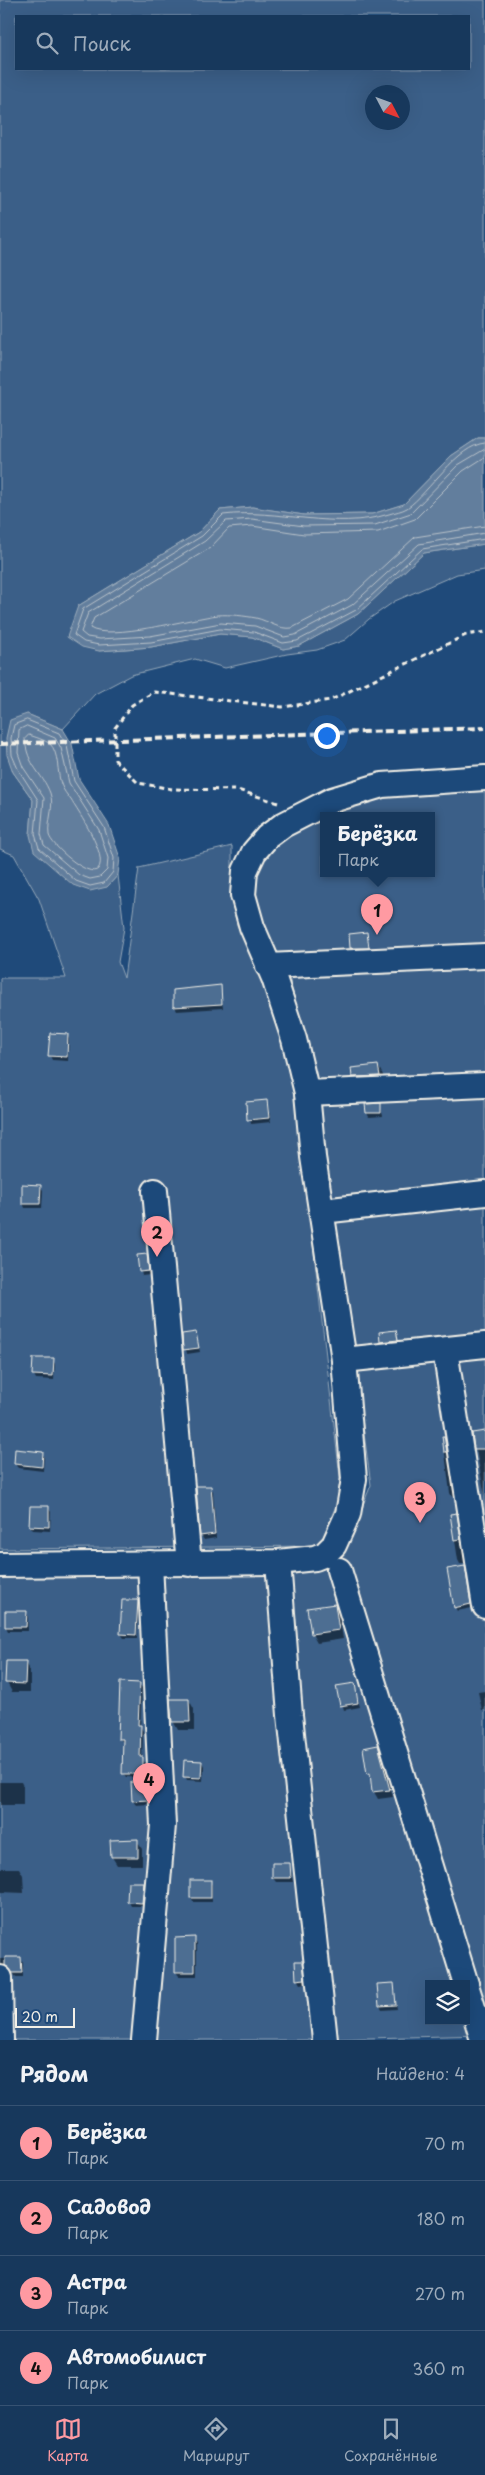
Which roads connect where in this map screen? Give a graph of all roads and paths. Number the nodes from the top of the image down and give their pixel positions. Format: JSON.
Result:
{"nodes":[{"id":1,"x":485,"y":632,"type":"edge"},
{"id":2,"x":485,"y":778,"type":"edge"},
{"id":3,"x":308,"y":812,"type":"junction"},
{"id":4,"x":485,"y":956,"type":"edge"},
{"id":5,"x":268,"y":966,"type":"junction"},
{"id":6,"x":485,"y":1085,"type":"edge"},
{"id":7,"x":307,"y":1093,"type":"junction"},
{"id":8,"x":155,"y":1191,"type":"dead end"},
{"id":9,"x":485,"y":1192,"type":"edge"},
{"id":10,"x":322,"y":1211,"type":"junction"},
{"id":11,"x":485,"y":1345,"type":"edge"},
{"id":12,"x":445,"y":1350,"type":"junction"},
{"id":13,"x":344,"y":1360,"type":"junction"},
{"id":14,"x":278,"y":1562,"type":"junction"},
{"id":15,"x":150,"y":1563,"type":"junction"},
{"id":16,"x":189,"y":1564,"type":"junction"},
{"id":17,"x":0,"y":1565,"type":"edge"},
{"id":18,"x":339,"y":1570,"type":"dead end"},
{"id":19,"x":485,"y":1606,"type":"edge"},
{"id":20,"x":0,"y":1978,"type":"edge"},
{"id":21,"x":465,"y":1980,"type":"edge"},
{"id":22,"x":470,"y":1997,"type":"edge"},
{"id":23,"x":0,"y":2040,"type":"edge"},
{"id":24,"x":144,"y":2040,"type":"edge"},
{"id":25,"x":325,"y":2040,"type":"edge"},
{"id":26,"x":483,"y":2040,"type":"edge"}],
"edges":[{"from":1,"to":3,"type":"path"},
{"from":2,"to":3,"type":"street"},
{"from":3,"to":5,"type":"street"},
{"from":4,"to":5,"type":"street"},
{"from":5,"to":7,"type":"street"},
{"from":6,"to":7,"type":"street"},
{"from":7,"to":10,"type":"street"},
{"from":8,"to":16,"type":"street"},
{"from":9,"to":10,"type":"street"},
{"from":10,"to":13,"type":"street"},
{"from":11,"to":12,"type":"street"},
{"from":12,"to":13,"type":"street"},
{"from":12,"to":19,"type":"street"},
{"from":13,"to":14,"type":"street"},
{"from":14,"to":16,"type":"street"},
{"from":14,"to":25,"type":"street"},
{"from":15,"to":16,"type":"street"},
{"from":15,"to":17,"type":"street"},
{"from":15,"to":24,"type":"street"},
{"from":18,"to":21,"type":"street"},
{"from":20,"to":23,"type":"street"},
{"from":22,"to":26,"type":"street"}]}
